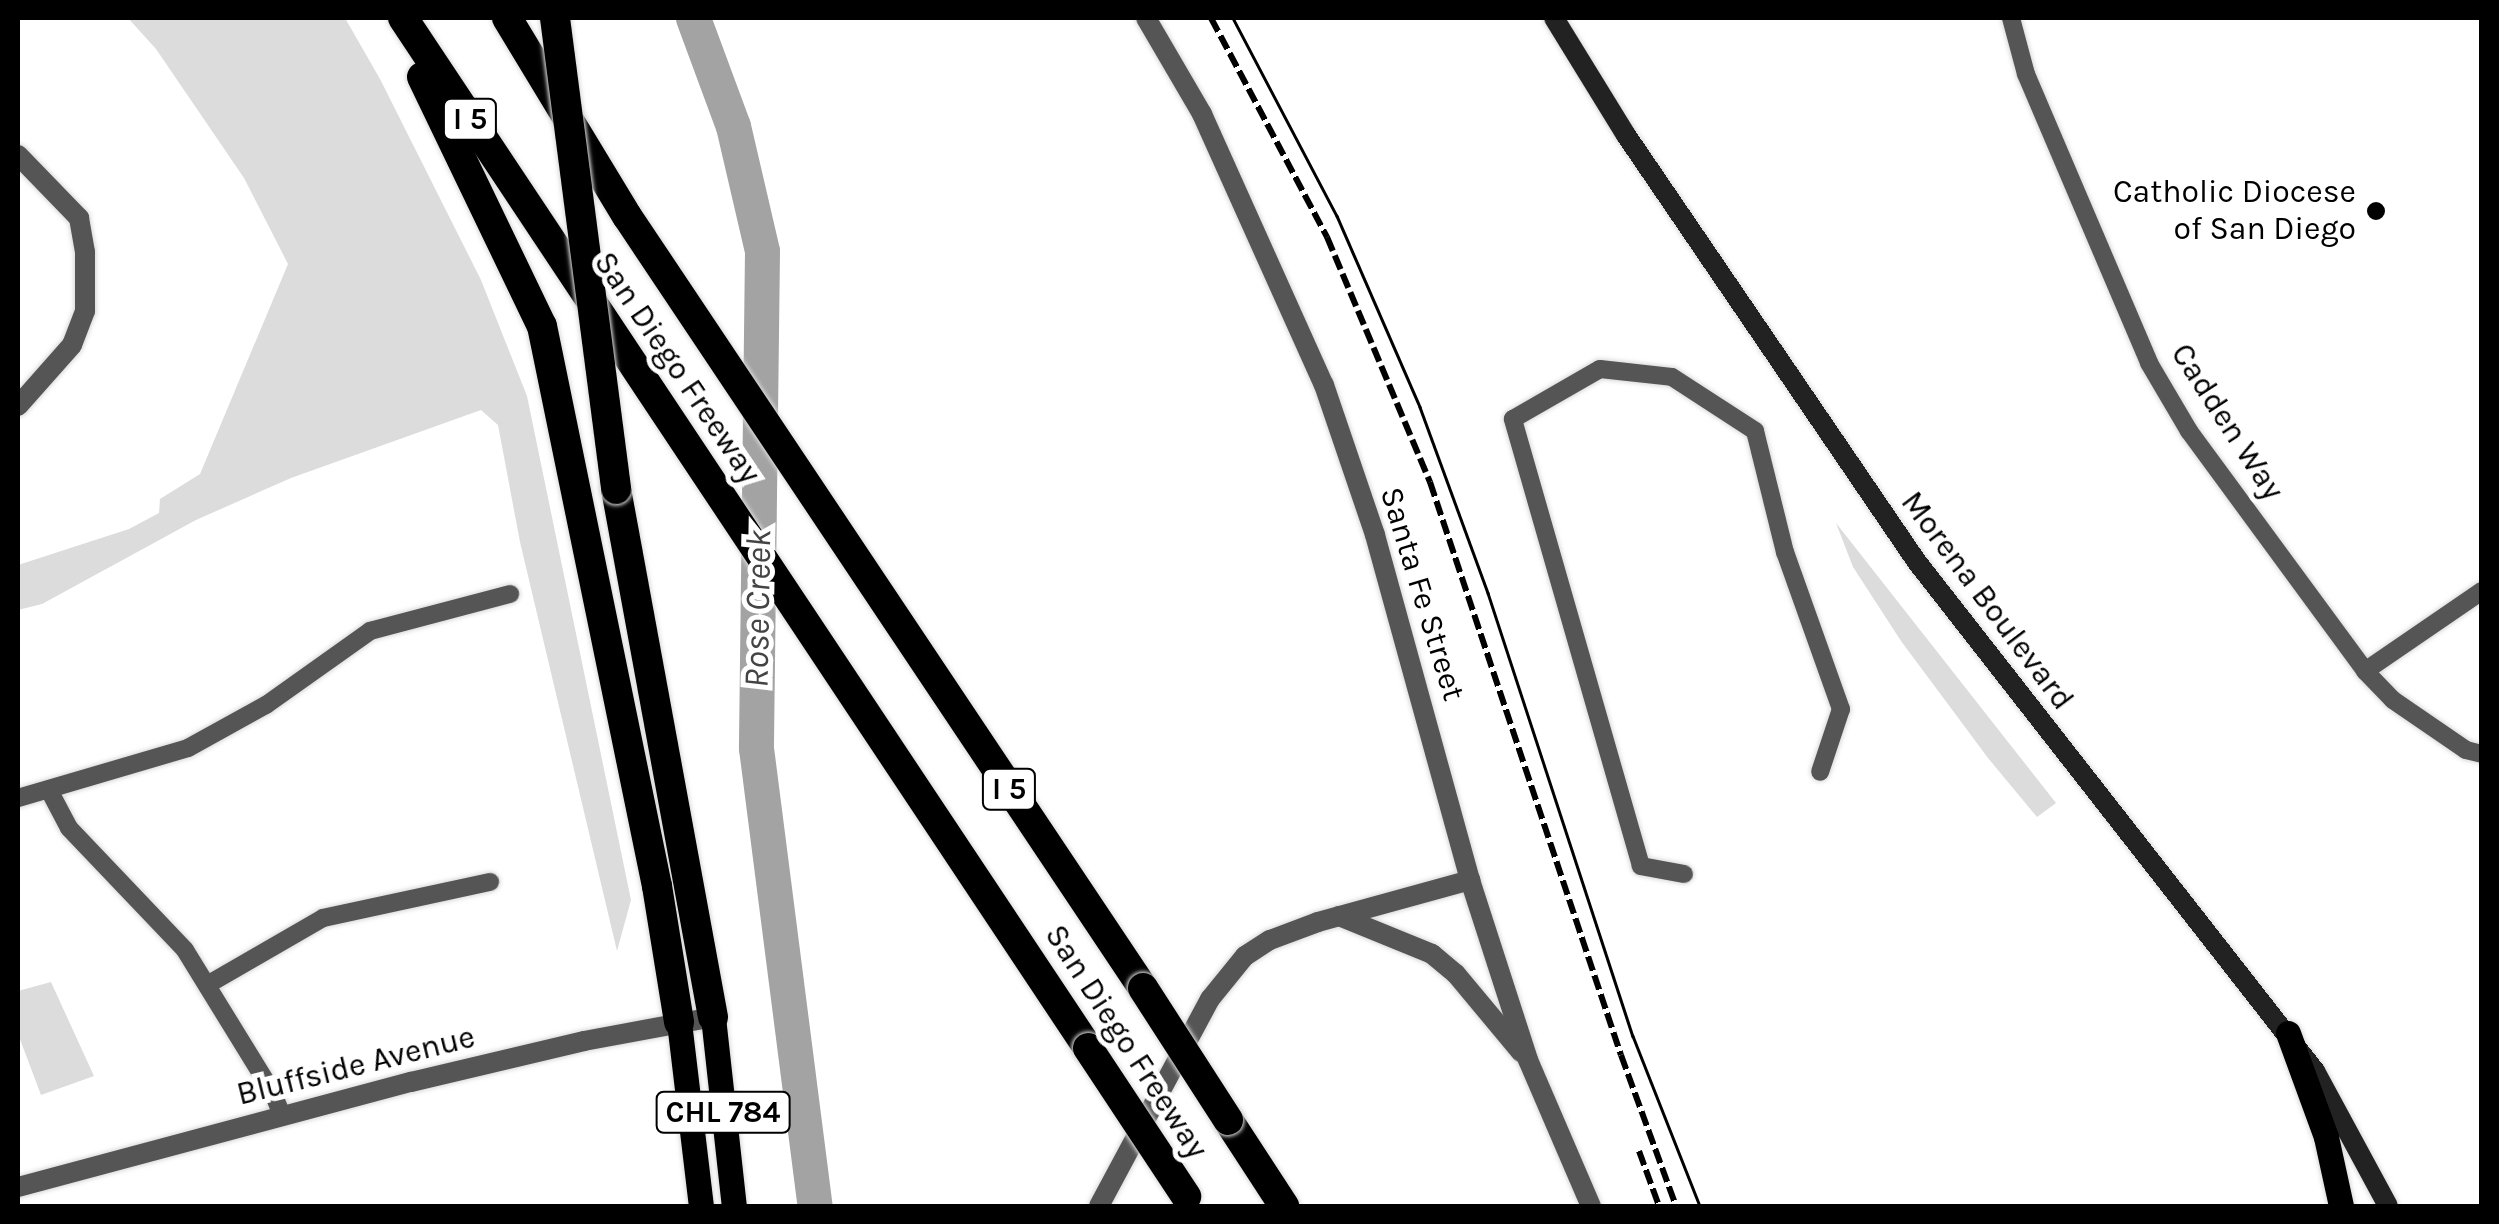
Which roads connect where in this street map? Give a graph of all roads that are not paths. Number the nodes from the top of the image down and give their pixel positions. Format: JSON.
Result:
{"nodes":[{"id":1,"x":389,"y":18,"type":"edge"},
{"id":2,"x":402,"y":18,"type":"edge"},
{"id":3,"x":506,"y":18,"type":"edge"},
{"id":4,"x":555,"y":18,"type":"edge"},
{"id":5,"x":1146,"y":18,"type":"edge"},
{"id":6,"x":1554,"y":18,"type":"edge"},
{"id":7,"x":2011,"y":18,"type":"edge"},
{"id":8,"x":18,"y":156,"type":"edge"},
{"id":9,"x":18,"y":406,"type":"edge"},
{"id":10,"x":2482,"y":590,"type":"edge"},
{"id":11,"x":510,"y":594,"type":"dead end"},
{"id":12,"x":2365,"y":671,"type":"junction"},
{"id":13,"x":2482,"y":754,"type":"edge"},
{"id":14,"x":1820,"y":772,"type":"dead end"},
{"id":15,"x":49,"y":790,"type":"junction"},
{"id":16,"x":18,"y":798,"type":"edge"},
{"id":17,"x":1684,"y":874,"type":"dead end"},
{"id":18,"x":1470,"y":880,"type":"junction"},
{"id":19,"x":490,"y":882,"type":"dead end"},
{"id":20,"x":1339,"y":916,"type":"junction"},
{"id":21,"x":207,"y":985,"type":"junction"},
{"id":22,"x":713,"y":1017,"type":"junction"},
{"id":23,"x":679,"y":1022,"type":"junction"},
{"id":24,"x":2288,"y":1033,"type":"junction"},
{"id":25,"x":1528,"y":1060,"type":"junction"},
{"id":26,"x":282,"y":1115,"type":"junction"},
{"id":27,"x":18,"y":1187,"type":"edge"},
{"id":28,"x":1190,"y":1201,"type":"edge"},
{"id":29,"x":701,"y":1206,"type":"edge"},
{"id":30,"x":734,"y":1206,"type":"edge"},
{"id":31,"x":1100,"y":1206,"type":"edge"},
{"id":32,"x":1284,"y":1206,"type":"edge"},
{"id":33,"x":1591,"y":1206,"type":"edge"},
{"id":34,"x":2341,"y":1206,"type":"edge"},
{"id":35,"x":2388,"y":1206,"type":"edge"}],
"edges":[{"from":1,"to":23,"type":"highway"},
{"from":2,"to":28,"type":"highway","name":"San Diego Freeway","number":"I 5","bridge":true},
{"from":3,"to":32,"type":"highway","name":"San Diego Freeway","number":"I 5","bridge":true},
{"from":4,"to":22,"type":"highway","bridge":true},
{"from":5,"to":18,"type":"street","name":"Santa Fe Street"},
{"from":6,"to":24,"type":"main road","name":"Morena Boulevard"},
{"from":7,"to":12,"type":"street","name":"Cadden Way"},
{"from":8,"to":9,"type":"street"},
{"from":10,"to":12,"type":"street"},
{"from":11,"to":15,"type":"street"},
{"from":12,"to":13,"type":"street","name":"Cadden Way"},
{"from":14,"to":17,"type":"street"},
{"from":15,"to":16,"type":"street"},
{"from":15,"to":21,"type":"street"},
{"from":18,"to":20,"type":"street"},
{"from":18,"to":25,"type":"street","name":"Santa Fe Street"},
{"from":19,"to":21,"type":"street"},
{"from":20,"to":25,"type":"street"},
{"from":20,"to":31,"type":"street"},
{"from":21,"to":26,"type":"street"},
{"from":22,"to":23,"type":"street","name":"Bluffside Avenue"},
{"from":22,"to":30,"type":"main road","number":"CHL 784"},
{"from":23,"to":26,"type":"street","name":"Bluffside Avenue"},
{"from":23,"to":29,"type":"main road","number":"CHL 784"},
{"from":24,"to":34,"type":"main road"},
{"from":24,"to":35,"type":"main road","name":"Morena Boulevard"},
{"from":25,"to":33,"type":"street","name":"Santa Fe Street"},
{"from":26,"to":27,"type":"street","name":"Bluffside Avenue"}]}
